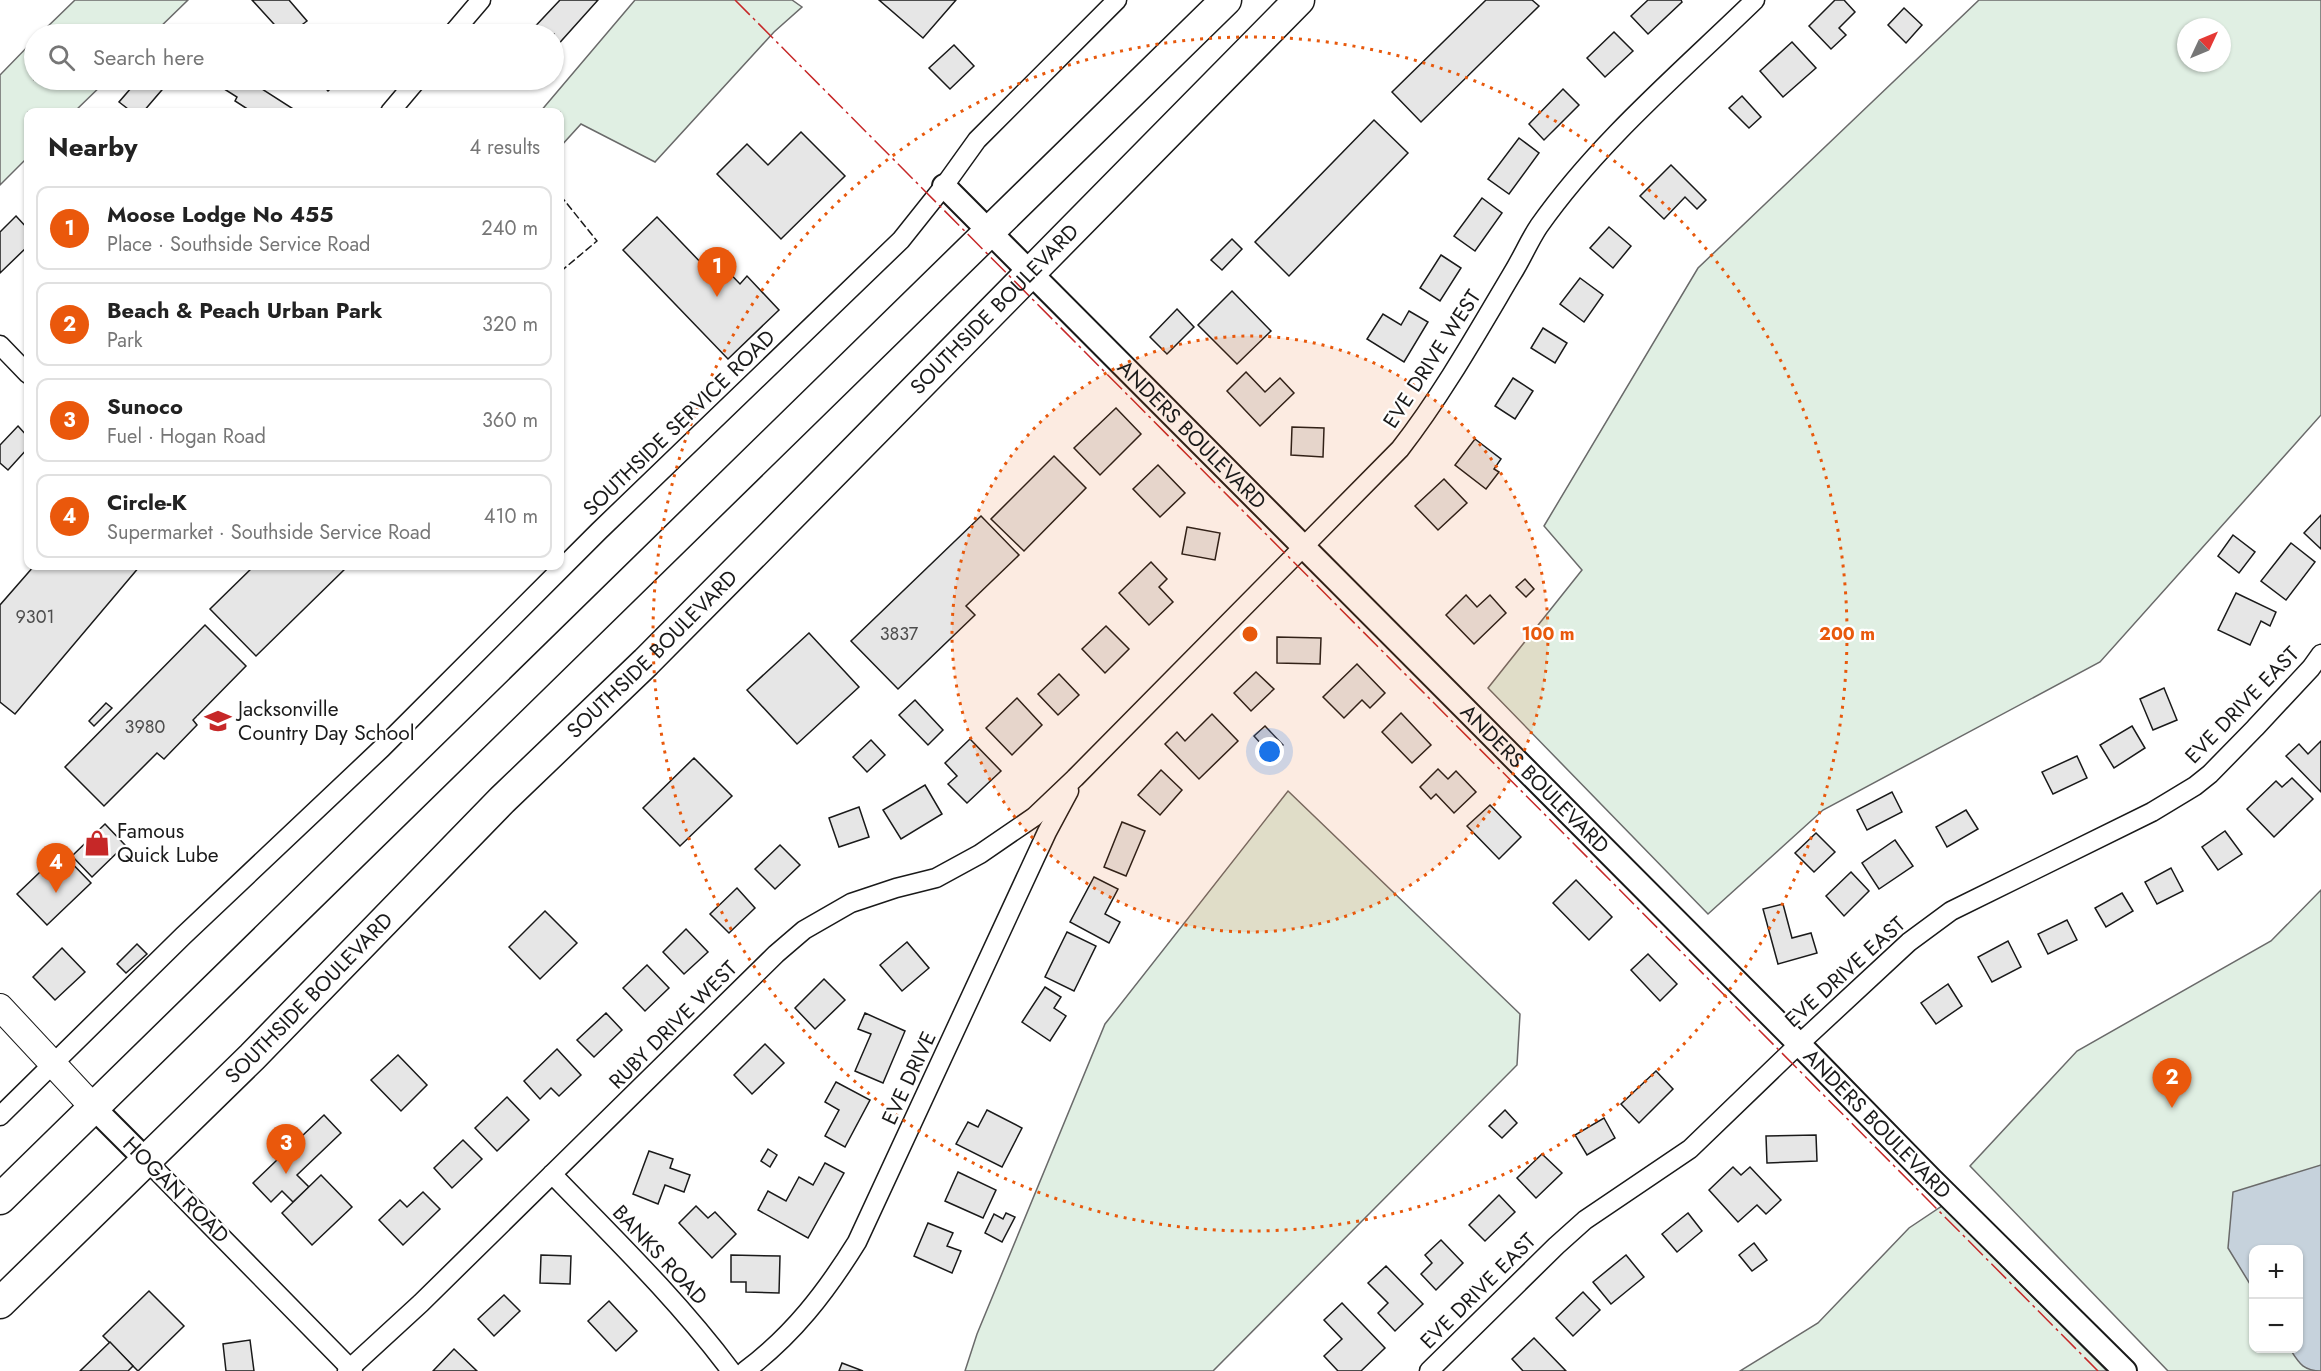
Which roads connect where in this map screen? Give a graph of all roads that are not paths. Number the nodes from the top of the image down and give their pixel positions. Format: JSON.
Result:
{"nodes":[{"id":1,"x":481,"y":0,"type":"edge"},
{"id":2,"x":1117,"y":0,"type":"edge"},
{"id":3,"x":1227,"y":0,"type":"edge"},
{"id":4,"x":1299,"y":0,"type":"edge"},
{"id":5,"x":1755,"y":0,"type":"edge"},
{"id":6,"x":461,"y":24,"type":"edge"},
{"id":7,"x":409,"y":90,"type":"edge"},
{"id":8,"x":393,"y":108,"type":"edge"},
{"id":9,"x":944,"y":186,"type":"junction"},
{"id":10,"x":991,"y":232,"type":"junction"},
{"id":11,"x":1031,"y":272,"type":"junction"},
{"id":12,"x":0,"y":345,"type":"edge"},
{"id":13,"x":24,"y":370,"type":"edge"},
{"id":14,"x":1303,"y":546,"type":"junction"},
{"id":15,"x":564,"y":566,"type":"edge"},
{"id":16,"x":560,"y":570,"type":"edge"},
{"id":17,"x":2321,"y":654,"type":"edge"},
{"id":18,"x":1075,"y":778,"type":"junction"},
{"id":19,"x":0,"y":1007,"type":"edge"},
{"id":20,"x":1799,"y":1044,"type":"junction"},
{"id":21,"x":54,"y":1063,"type":"junction"},
{"id":22,"x":94,"y":1108,"type":"junction"},
{"id":23,"x":0,"y":1116,"type":"edge"},
{"id":24,"x":147,"y":1161,"type":"junction"},
{"id":25,"x":552,"y":1174,"type":"junction"},
{"id":26,"x":0,"y":1199,"type":"edge"},
{"id":27,"x":0,"y":1303,"type":"edge"},
{"id":28,"x":350,"y":1370,"type":"edge"},
{"id":29,"x":731,"y":1371,"type":"edge"},
{"id":30,"x":745,"y":1371,"type":"edge"},
{"id":31,"x":1429,"y":1371,"type":"edge"},
{"id":32,"x":2125,"y":1371,"type":"edge"}],
"edges":[{"from":1,"to":6,"type":"street"},
{"from":2,"to":9,"type":"street","name":"SOUTHSIDE SERVICE ROAD"},
{"from":3,"to":10,"type":"highway"},
{"from":4,"to":11,"type":"highway","name":"SOUTHSIDE BOULEVARD"},
{"from":5,"to":14,"type":"street","name":"EVE DRIVE WEST"},
{"from":7,"to":8,"type":"street"},
{"from":9,"to":10,"type":"street","name":"ANDERS BOULEVARD"},
{"from":9,"to":15,"type":"street","name":"SOUTHSIDE SERVICE ROAD"},
{"from":10,"to":11,"type":"street","name":"ANDERS BOULEVARD"},
{"from":10,"to":22,"type":"highway"},
{"from":11,"to":14,"type":"street","name":"ANDERS BOULEVARD"},
{"from":11,"to":24,"type":"highway","name":"SOUTHSIDE BOULEVARD"},
{"from":12,"to":13,"type":"street"},
{"from":14,"to":18,"type":"street","name":"EVE DRIVE WEST"},
{"from":14,"to":20,"type":"street","name":"ANDERS BOULEVARD"},
{"from":16,"to":21,"type":"street","name":"SOUTHSIDE SERVICE ROAD"},
{"from":17,"to":20,"type":"street","name":"EVE DRIVE EAST"},
{"from":18,"to":25,"type":"street","name":"RUBY DRIVE WEST"},
{"from":18,"to":30,"type":"street","name":"EVE DRIVE"},
{"from":19,"to":21,"type":"main road","name":"HOGAN ROAD"},
{"from":20,"to":31,"type":"street","name":"EVE DRIVE EAST"},
{"from":20,"to":32,"type":"street","name":"ANDERS BOULEVARD"},
{"from":21,"to":22,"type":"main road","name":"HOGAN ROAD"},
{"from":21,"to":23,"type":"street","name":"SOUTHSIDE SERVICE ROAD"},
{"from":22,"to":24,"type":"street","name":"HOGAN ROAD"},
{"from":22,"to":26,"type":"highway"},
{"from":24,"to":27,"type":"highway","name":"SOUTHSIDE BOULEVARD"},
{"from":24,"to":28,"type":"street","name":"HOGAN ROAD"},
{"from":25,"to":28,"type":"street","name":"RUBY DRIVE WEST"},
{"from":25,"to":29,"type":"street","name":"BANKS ROAD"}]}
